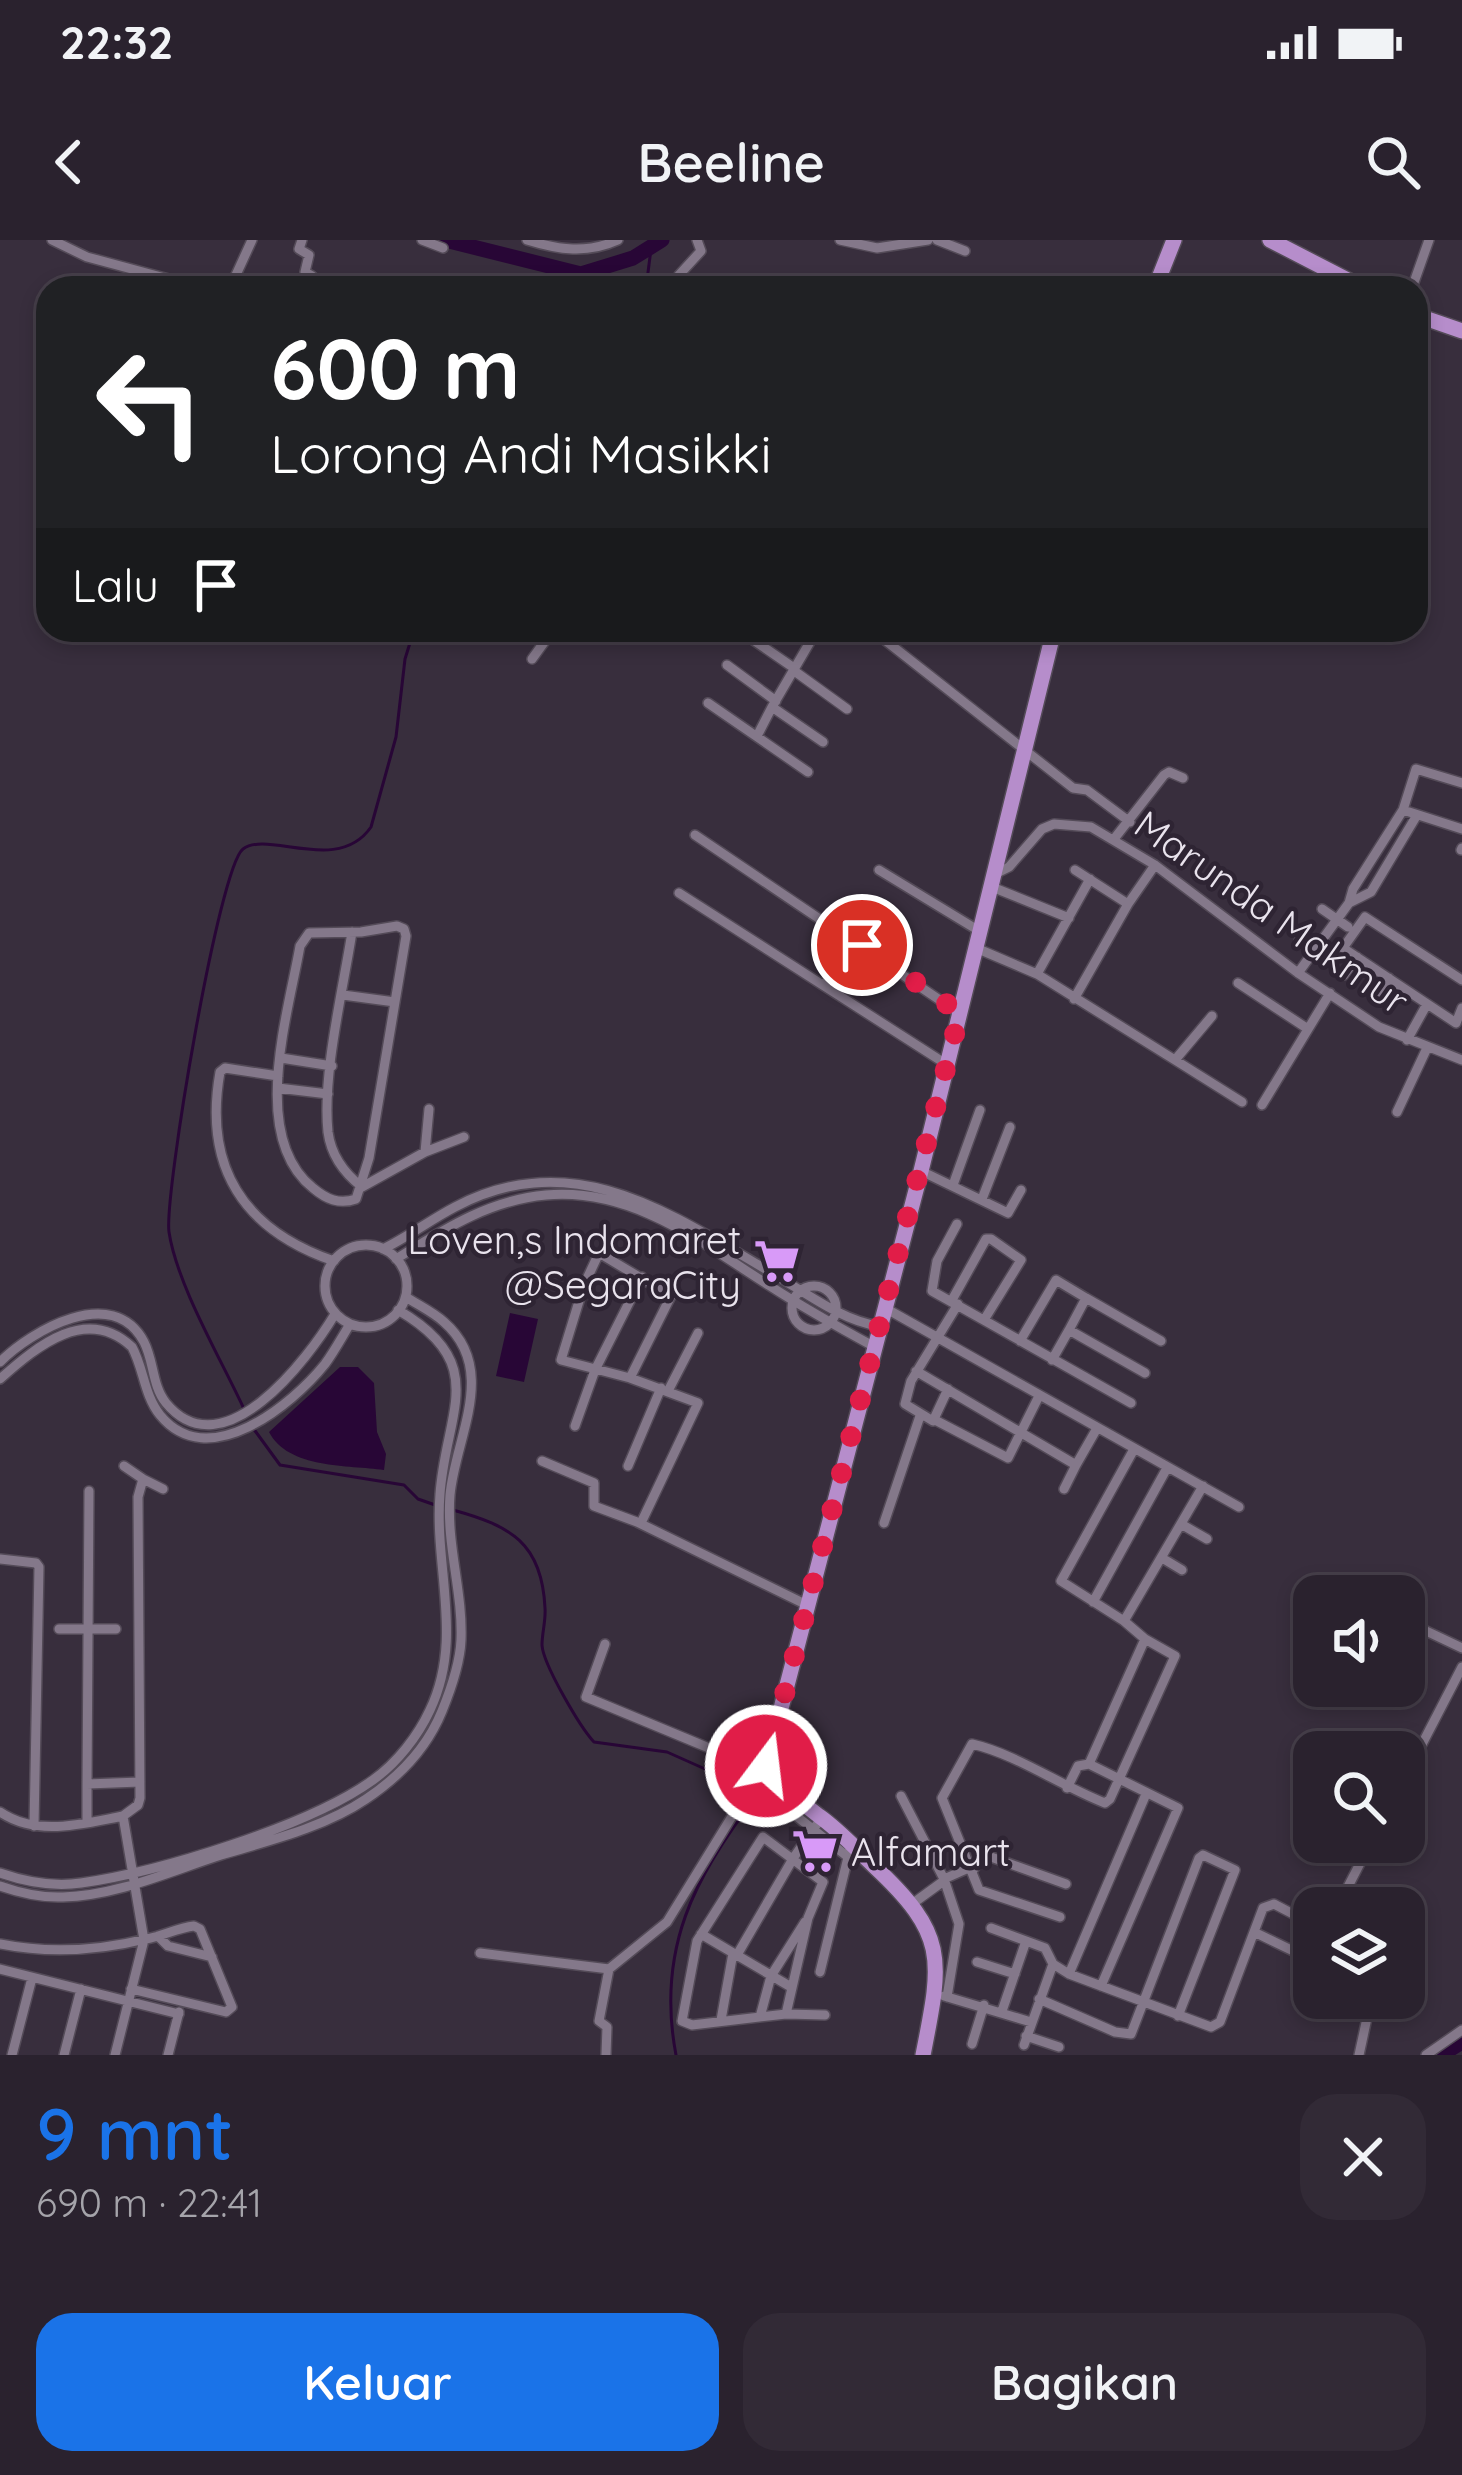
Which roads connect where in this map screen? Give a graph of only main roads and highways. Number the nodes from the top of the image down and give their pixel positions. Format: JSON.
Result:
{"nodes":[{"id":1,"x":1174,"y":240,"type":"edge"},
{"id":2,"x":1270,"y":240,"type":"edge"},
{"id":3,"x":1160,"y":276,"type":"edge"},
{"id":4,"x":1340,"y":276,"type":"edge"},
{"id":5,"x":1428,"y":319,"type":"edge"},
{"id":6,"x":1462,"y":331,"type":"edge"},
{"id":7,"x":1051,"y":642,"type":"edge"},
{"id":8,"x":923,"y":2055,"type":"edge"}],
"edges":[{"from":1,"to":3,"type":"main road"},
{"from":2,"to":4,"type":"main road"},
{"from":5,"to":6,"type":"main road"},
{"from":7,"to":8,"type":"main road"}]}
